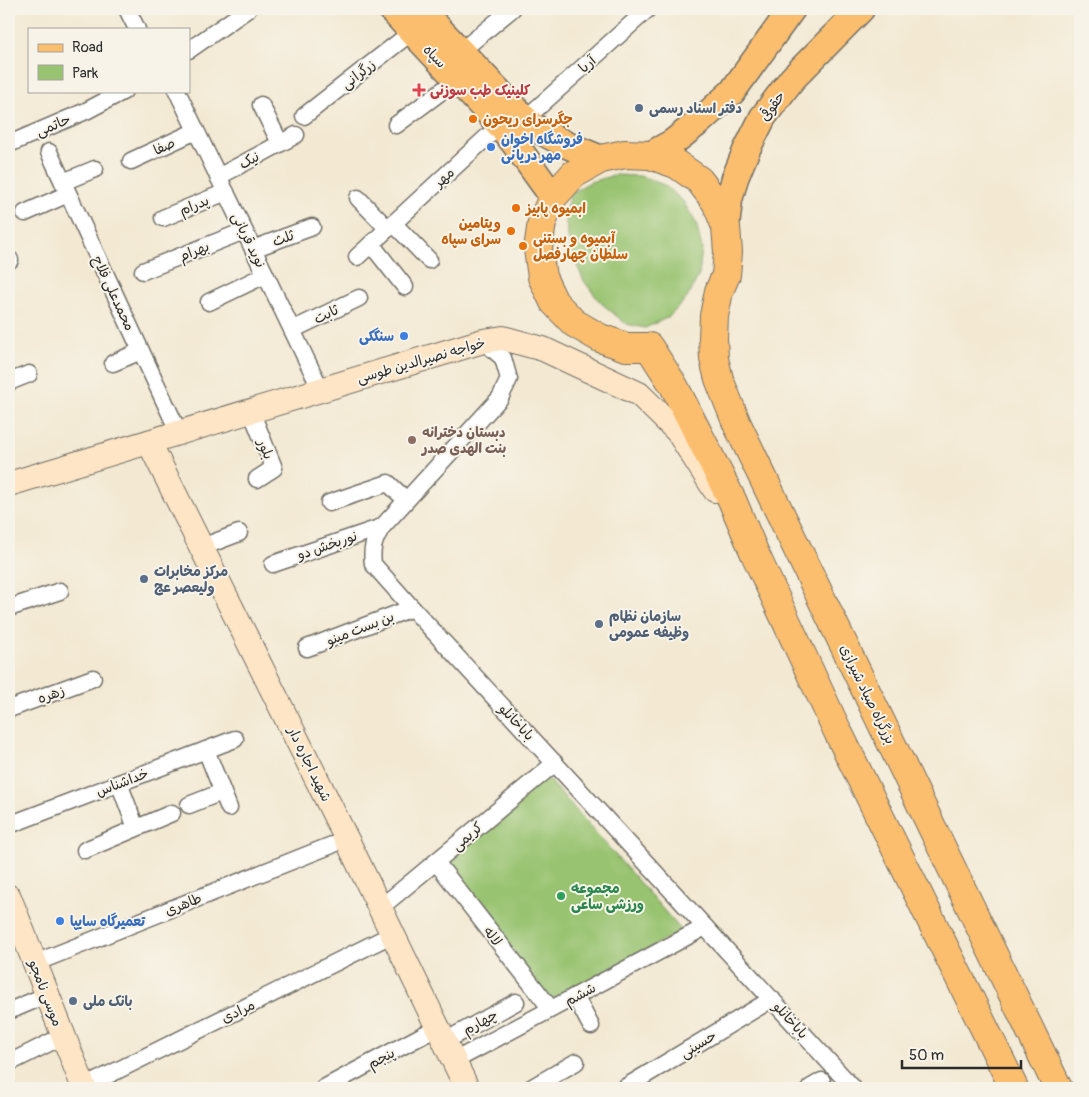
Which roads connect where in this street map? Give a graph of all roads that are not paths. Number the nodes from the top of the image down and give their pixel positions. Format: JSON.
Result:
{"nodes":[{"id":1,"x":127,"y":9,"type":"edge"},
{"id":2,"x":248,"y":9,"type":"edge"},
{"id":3,"x":391,"y":9,"type":"edge"},
{"id":4,"x":512,"y":9,"type":"edge"},
{"id":5,"x":648,"y":9,"type":"edge"},
{"id":6,"x":792,"y":9,"type":"edge"},
{"id":7,"x":861,"y":9,"type":"edge"},
{"id":8,"x":416,"y":20,"type":"edge"},
{"id":9,"x":136,"y":28,"type":"edge"},
{"id":10,"x":190,"y":49,"type":"edge"},
{"id":11,"x":461,"y":51,"type":"junction"},
{"id":12,"x":458,"y":80,"type":"junction"},
{"id":13,"x":122,"y":92,"type":"edge"},
{"id":14,"x":177,"y":92,"type":"edge"},
{"id":15,"x":261,"y":105,"type":"dead end"},
{"id":16,"x":304,"y":116,"type":"dead end"},
{"id":17,"x":526,"y":118,"type":"junction"},
{"id":18,"x":396,"y":125,"type":"dead end"},
{"id":19,"x":500,"y":125,"type":"junction"},
{"id":20,"x":196,"y":131,"type":"junction"},
{"id":21,"x":296,"y":135,"type":"dead end"},
{"id":22,"x":280,"y":143,"type":"junction"},
{"id":23,"x":9,"y":144,"type":"edge"},
{"id":24,"x":49,"y":152,"type":"dead end"},
{"id":25,"x":650,"y":155,"type":"junction"},
{"id":26,"x":601,"y":159,"type":"junction"},
{"id":27,"x":131,"y":161,"type":"dead end"},
{"id":28,"x":95,"y":169,"type":"dead end"},
{"id":29,"x":218,"y":177,"type":"junction"},
{"id":30,"x":66,"y":188,"type":"junction"},
{"id":31,"x":226,"y":192,"type":"junction"},
{"id":32,"x":553,"y":197,"type":"junction"},
{"id":33,"x":358,"y":198,"type":"dead end"},
{"id":34,"x":25,"y":213,"type":"dead end"},
{"id":35,"x":163,"y":218,"type":"dead end"},
{"id":36,"x":390,"y":226,"type":"junction"},
{"id":37,"x":312,"y":227,"type":"dead end"},
{"id":38,"x":726,"y":227,"type":"junction"},
{"id":39,"x":244,"y":231,"type":"junction"},
{"id":40,"x":370,"y":244,"type":"junction"},
{"id":41,"x":253,"y":248,"type":"junction"},
{"id":42,"x":357,"y":257,"type":"dead end"},
{"id":43,"x":429,"y":260,"type":"dead end"},
{"id":44,"x":144,"y":272,"type":"dead end"},
{"id":45,"x":265,"y":275,"type":"junction"},
{"id":46,"x":405,"y":287,"type":"dead end"},
{"id":47,"x":359,"y":298,"type":"dead end"},
{"id":48,"x":209,"y":302,"type":"dead end"},
{"id":49,"x":292,"y":330,"type":"junction"},
{"id":50,"x":483,"y":341,"type":"junction"},
{"id":51,"x":141,"y":351,"type":"junction"},
{"id":52,"x":114,"y":363,"type":"dead end"},
{"id":53,"x":29,"y":374,"type":"dead end"},
{"id":54,"x":9,"y":382,"type":"edge"},
{"id":55,"x":321,"y":390,"type":"junction"},
{"id":56,"x":251,"y":411,"type":"junction"},
{"id":57,"x":179,"y":433,"type":"junction"},
{"id":58,"x":150,"y":442,"type":"junction"},
{"id":59,"x":257,"y":479,"type":"dead end"},
{"id":60,"x":9,"y":484,"type":"edge"},
{"id":61,"x":406,"y":500,"type":"junction"},
{"id":62,"x":328,"y":503,"type":"dead end"},
{"id":63,"x":382,"y":527,"type":"junction"},
{"id":64,"x":239,"y":534,"type":"dead end"},
{"id":65,"x":202,"y":547,"type":"junction"},
{"id":66,"x":755,"y":554,"type":"junction"},
{"id":67,"x":273,"y":564,"type":"dead end"},
{"id":68,"x":60,"y":591,"type":"dead end"},
{"id":69,"x":9,"y":608,"type":"edge"},
{"id":70,"x":412,"y":608,"type":"junction"},
{"id":71,"x":307,"y":648,"type":"dead end"},
{"id":72,"x":93,"y":678,"type":"dead end"},
{"id":73,"x":9,"y":709,"type":"edge"},
{"id":74,"x":235,"y":739,"type":"dead end"},
{"id":75,"x":206,"y":750,"type":"junction"},
{"id":76,"x":555,"y":763,"type":"junction"},
{"id":77,"x":119,"y":783,"type":"junction"},
{"id":78,"x":222,"y":792,"type":"junction"},
{"id":79,"x":189,"y":805,"type":"dead end"},
{"id":80,"x":228,"y":808,"type":"dead end"},
{"id":81,"x":172,"y":813,"type":"dead end"},
{"id":82,"x":9,"y":825,"type":"edge"},
{"id":83,"x":136,"y":828,"type":"junction"},
{"id":84,"x":332,"y":845,"type":"dead end"},
{"id":85,"x":85,"y":850,"type":"dead end"},
{"id":86,"x":436,"y":862,"type":"junction"},
{"id":87,"x":9,"y":897,"type":"edge"},
{"id":88,"x":380,"y":908,"type":"junction"},
{"id":89,"x":705,"y":926,"type":"junction"},
{"id":90,"x":393,"y":934,"type":"junction"},
{"id":91,"x":34,"y":963,"type":"junction"},
{"id":92,"x":47,"y":995,"type":"junction"},
{"id":93,"x":575,"y":996,"type":"junction"},
{"id":94,"x":772,"y":999,"type":"junction"},
{"id":95,"x":516,"y":1002,"type":"dead end"},
{"id":96,"x":551,"y":1009,"type":"junction"},
{"id":97,"x":9,"y":1011,"type":"edge"},
{"id":98,"x":591,"y":1026,"type":"dead end"},
{"id":99,"x":63,"y":1036,"type":"junction"},
{"id":100,"x":446,"y":1043,"type":"junction"},
{"id":101,"x":576,"y":1062,"type":"dead end"},
{"id":102,"x":9,"y":1063,"type":"edge"},
{"id":103,"x":84,"y":1088,"type":"edge"},
{"id":104,"x":324,"y":1088,"type":"edge"},
{"id":105,"x":467,"y":1088,"type":"edge"},
{"id":106,"x":531,"y":1088,"type":"edge"},
{"id":107,"x":624,"y":1088,"type":"edge"},
{"id":108,"x":853,"y":1088,"type":"edge"},
{"id":109,"x":1014,"y":1088,"type":"edge"},
{"id":110,"x":1058,"y":1088,"type":"edge"}],
"edges":[{"from":1,"to":9,"type":"street"},
{"from":2,"to":10,"type":"street"},
{"from":3,"to":8,"type":"main road","name":"سپاه"},
{"from":4,"to":11,"type":"street"},
{"from":5,"to":17,"type":"street","name":"آریا"},
{"from":6,"to":25,"type":"main road"},
{"from":7,"to":38,"type":"main road","name":"حقوقی"},
{"from":8,"to":11,"type":"main road","name":"سپاه"},
{"from":8,"to":12,"type":"main road","name":"سپاه"},
{"from":8,"to":16,"type":"street","name":"زرگرانی"},
{"from":11,"to":17,"type":"main road","name":"سپاه"},
{"from":12,"to":18,"type":"street"},
{"from":12,"to":19,"type":"main road","name":"سپاه"},
{"from":13,"to":23,"type":"street","name":"حاتمی"},
{"from":14,"to":20,"type":"street","name":"نوید قربانی"},
{"from":15,"to":22,"type":"street"},
{"from":17,"to":26,"type":"main road","name":"سپاه"},
{"from":19,"to":32,"type":"main road","name":"سپاه"},
{"from":19,"to":36,"type":"street","name":"مهر"},
{"from":20,"to":27,"type":"street","name":"صفا"},
{"from":20,"to":29,"type":"street","name":"نوید قربانی"},
{"from":21,"to":22,"type":"street","name":"نیک"},
{"from":22,"to":29,"type":"street","name":"نیک"},
{"from":24,"to":30,"type":"street","name":"محمدعلی فلاح"},
{"from":25,"to":26,"type":"highway","name":"بزرگراه صیاد شیرازی"},
{"from":25,"to":38,"type":"highway","name":"بزرگراه صیاد شیرازی"},
{"from":26,"to":32,"type":"highway","name":"بزرگراه صیاد شیرازی"},
{"from":28,"to":30,"type":"street"},
{"from":29,"to":31,"type":"street","name":"نوید قربانی"},
{"from":30,"to":34,"type":"street"},
{"from":30,"to":51,"type":"street","name":"محمدعلی فلاح"},
{"from":31,"to":35,"type":"street","name":"پدرام"},
{"from":31,"to":39,"type":"street","name":"نوید قربانی"},
{"from":32,"to":66,"type":"highway","name":"بزرگراه صیاد شیرازی"},
{"from":33,"to":36,"type":"street"},
{"from":36,"to":40,"type":"street","name":"مهر"},
{"from":36,"to":43,"type":"street"},
{"from":37,"to":41,"type":"street","name":"ثلث"},
{"from":38,"to":110,"type":"highway","name":"بزرگراه صیاد شیرازی"},
{"from":39,"to":41,"type":"street","name":"نوید قربانی"},
{"from":39,"to":44,"type":"street","name":"بهرام"},
{"from":40,"to":42,"type":"street","name":"مهر"},
{"from":40,"to":46,"type":"street"},
{"from":41,"to":45,"type":"street","name":"نوید قربانی"},
{"from":45,"to":48,"type":"street"},
{"from":45,"to":49,"type":"street","name":"نوید قربانی"},
{"from":47,"to":49,"type":"street","name":"ثابت"},
{"from":49,"to":55,"type":"street","name":"نوید قربانی"},
{"from":50,"to":55,"type":"main road","name":"خواجه نصیرالدین طوسی"},
{"from":50,"to":61,"type":"street","name":"باباخانلو"},
{"from":50,"to":66,"type":"main road","name":"خواجه نصیرالدین طوسی"},
{"from":51,"to":52,"type":"street"},
{"from":51,"to":57,"type":"street","name":"محمدعلی فلاح"},
{"from":53,"to":54,"type":"street"},
{"from":55,"to":56,"type":"main road","name":"خواجه نصیرالدین طوسی"},
{"from":56,"to":57,"type":"main road","name":"خواجه نصیرالدین طوسی"},
{"from":56,"to":59,"type":"street","name":"بلور"},
{"from":57,"to":58,"type":"main road","name":"خواجه نصیرالدین طوسی"},
{"from":58,"to":60,"type":"main road","name":"خواجه نصیرالدین طوسی"},
{"from":58,"to":65,"type":"main road","name":"شهید اجاره دار"},
{"from":61,"to":62,"type":"street"},
{"from":61,"to":63,"type":"street","name":"باباخانلو"},
{"from":63,"to":67,"type":"street","name":"نوربخش دو"},
{"from":63,"to":70,"type":"street","name":"باباخانلو"},
{"from":64,"to":65,"type":"street"},
{"from":65,"to":88,"type":"main road","name":"شهید اجاره دار"},
{"from":66,"to":109,"type":"highway"},
{"from":68,"to":69,"type":"street"},
{"from":70,"to":71,"type":"street","name":"بن بست مینو"},
{"from":70,"to":76,"type":"street","name":"باباخانلو"},
{"from":72,"to":73,"type":"street","name":"زهره"},
{"from":74,"to":75,"type":"street","name":"خداشناس"},
{"from":75,"to":77,"type":"street","name":"خداشناس"},
{"from":75,"to":78,"type":"street"},
{"from":76,"to":86,"type":"street","name":"کریمی"},
{"from":76,"to":89,"type":"street","name":"باباخانلو"},
{"from":77,"to":82,"type":"street","name":"خداشناس"},
{"from":77,"to":83,"type":"street"},
{"from":78,"to":79,"type":"street"},
{"from":78,"to":80,"type":"street"},
{"from":81,"to":83,"type":"street"},
{"from":83,"to":85,"type":"street"},
{"from":84,"to":91,"type":"street","name":"طاهری"},
{"from":86,"to":88,"type":"street","name":"کریمی"},
{"from":86,"to":96,"type":"street","name":"لاله"},
{"from":87,"to":91,"type":"main road","name":"موسی نامجو"},
{"from":88,"to":90,"type":"main road","name":"شهید اجاره دار"},
{"from":89,"to":93,"type":"street","name":"ششم"},
{"from":89,"to":94,"type":"street","name":"باباخانلو"},
{"from":90,"to":100,"type":"main road","name":"شهید اجاره دار"},
{"from":90,"to":103,"type":"street","name":"مرادی"},
{"from":91,"to":92,"type":"main road","name":"موسی نامجو"},
{"from":92,"to":97,"type":"street"},
{"from":92,"to":99,"type":"main road","name":"موسی نامجو"},
{"from":93,"to":96,"type":"street","name":"ششم"},
{"from":93,"to":98,"type":"street"},
{"from":94,"to":107,"type":"street","name":"حسینی"},
{"from":94,"to":108,"type":"street","name":"باباخانلو"},
{"from":95,"to":100,"type":"street","name":"چهارم"},
{"from":96,"to":100,"type":"street","name":"ششم"},
{"from":99,"to":102,"type":"street"},
{"from":99,"to":103,"type":"main road","name":"موسی نامجو"},
{"from":100,"to":104,"type":"street","name":"پنجم"},
{"from":100,"to":105,"type":"main road","name":"شهید اجاره دار"},
{"from":101,"to":106,"type":"street"}]}
